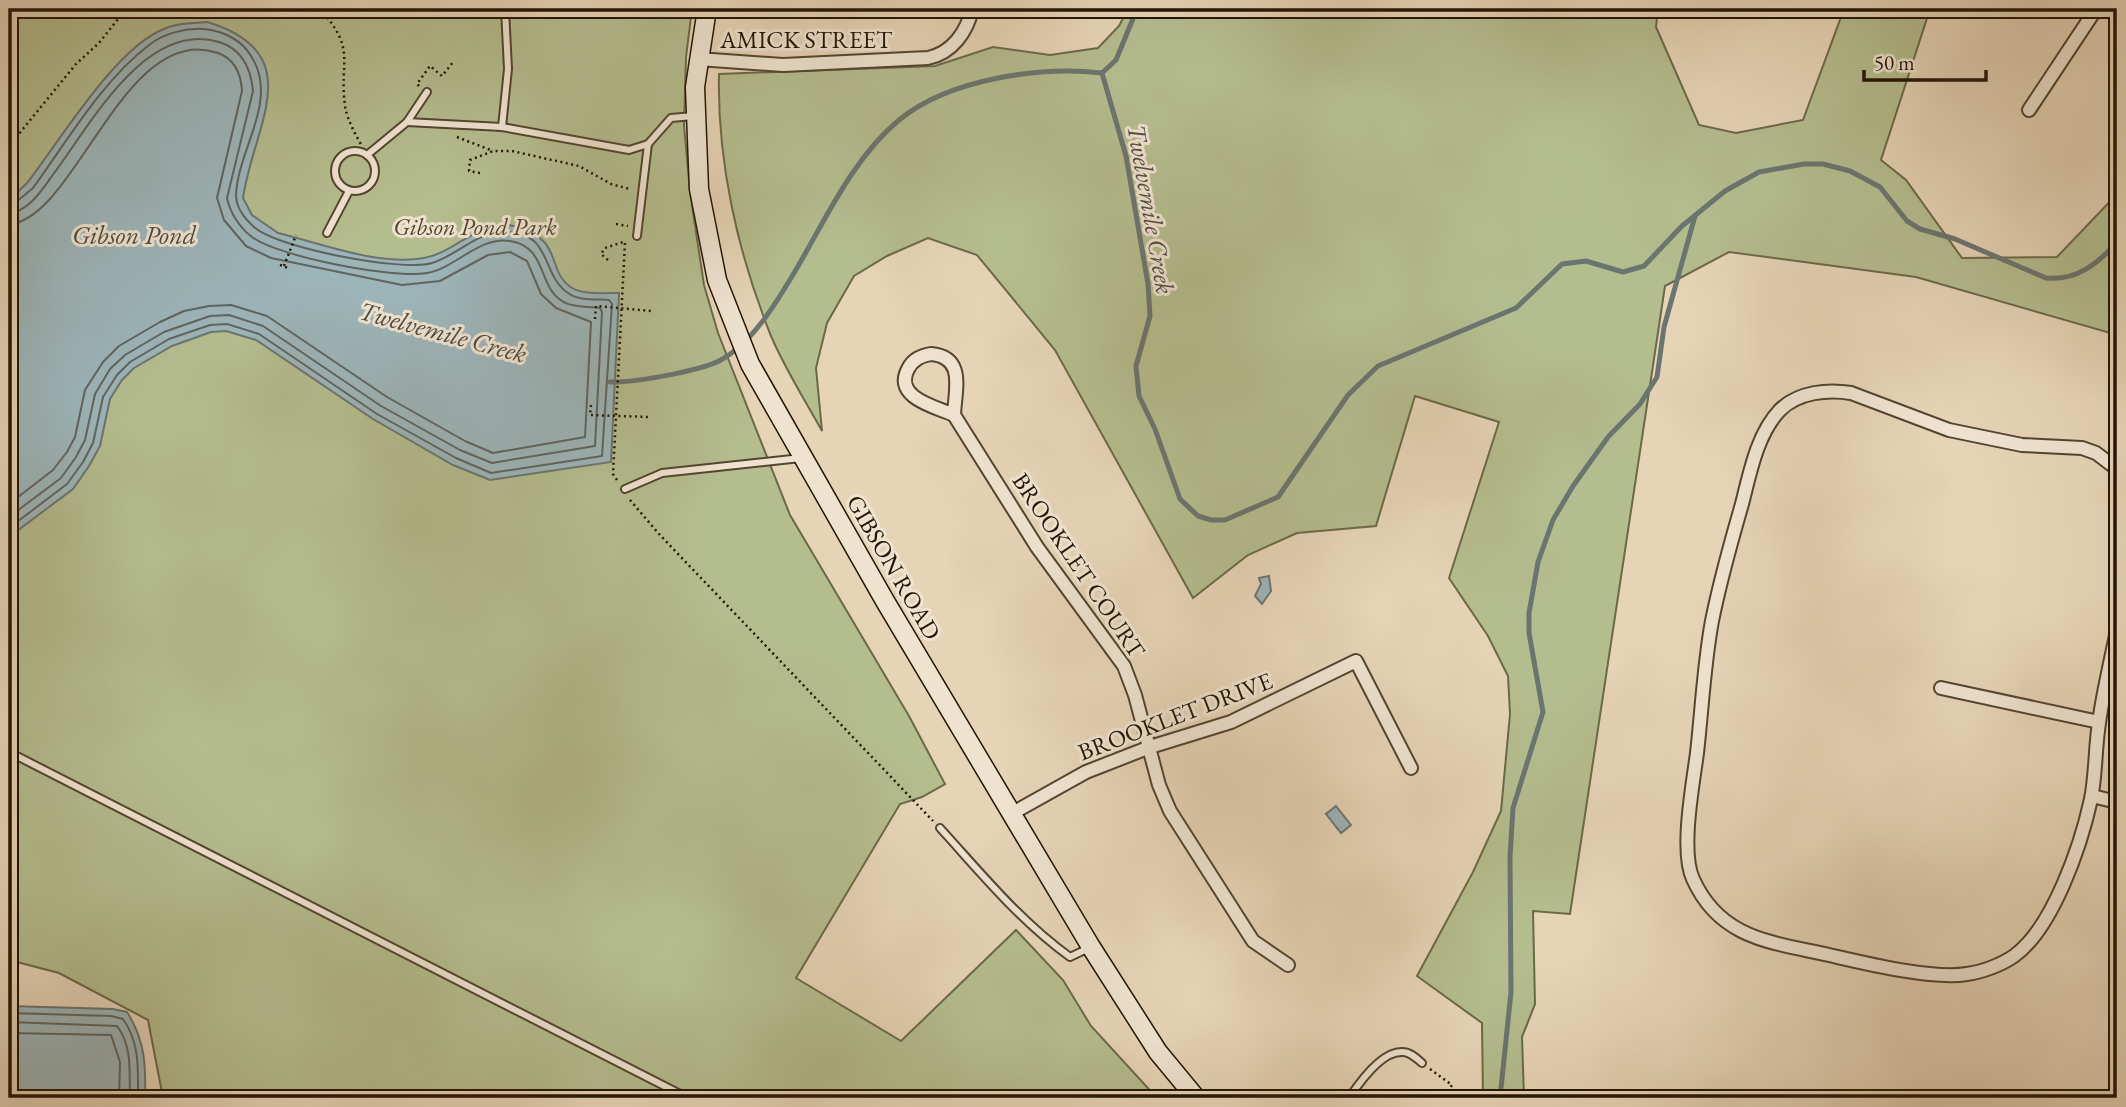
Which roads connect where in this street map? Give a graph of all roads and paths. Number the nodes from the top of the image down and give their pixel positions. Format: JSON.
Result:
{"nodes":[{"id":1,"x":126,"y":9,"type":"edge"},
{"id":2,"x":320,"y":9,"type":"edge"},
{"id":3,"x":505,"y":9,"type":"edge"},
{"id":4,"x":707,"y":9,"type":"edge"},
{"id":5,"x":972,"y":9,"type":"edge"},
{"id":6,"x":2096,"y":9,"type":"edge"},
{"id":7,"x":698,"y":59,"type":"junction"},
{"id":8,"x":454,"y":61,"type":"dead end"},
{"id":9,"x":427,"y":92,"type":"joint"},
{"id":10,"x":2029,"y":110,"type":"dead end"},
{"id":11,"x":695,"y":116,"type":"junction"},
{"id":12,"x":440,"y":121,"type":"junction"},
{"id":13,"x":407,"y":122,"type":"junction"},
{"id":14,"x":502,"y":127,"type":"junction"},
{"id":15,"x":648,"y":144,"type":"junction"},
{"id":16,"x":9,"y":146,"type":"edge"},
{"id":17,"x":493,"y":151,"type":"junction"},
{"id":18,"x":367,"y":155,"type":"junction"},
{"id":19,"x":480,"y":173,"type":"dead end"},
{"id":20,"x":634,"y":190,"type":"dead end"},
{"id":21,"x":349,"y":191,"type":"junction"},
{"id":22,"x":616,"y":224,"type":"dead end"},
{"id":23,"x":327,"y":233,"type":"dead end"},
{"id":24,"x":296,"y":235,"type":"dead end"},
{"id":25,"x":632,"y":235,"type":"junction"},
{"id":26,"x":625,"y":242,"type":"junction"},
{"id":27,"x":608,"y":260,"type":"dead end"},
{"id":28,"x":284,"y":266,"type":"dead end"},
{"id":29,"x":622,"y":309,"type":"junction"},
{"id":30,"x":652,"y":311,"type":"dead end"},
{"id":31,"x":595,"y":319,"type":"dead end"},
{"id":32,"x":591,"y":405,"type":"dead end"},
{"id":33,"x":954,"y":415,"type":"junction"},
{"id":34,"x":618,"y":417,"type":"junction"},
{"id":35,"x":648,"y":417,"type":"dead end"},
{"id":36,"x":802,"y":458,"type":"junction"},
{"id":37,"x":2117,"y":469,"type":"edge"},
{"id":38,"x":625,"y":489,"type":"junction"},
{"id":39,"x":2117,"y":630,"type":"edge"},
{"id":40,"x":1941,"y":688,"type":"dead end"},
{"id":41,"x":2099,"y":722,"type":"junction"},
{"id":42,"x":1150,"y":747,"type":"junction"},
{"id":43,"x":9,"y":752,"type":"edge"},
{"id":44,"x":1411,"y":768,"type":"dead end"},
{"id":45,"x":2092,"y":796,"type":"junction"},
{"id":46,"x":2117,"y":802,"type":"edge"},
{"id":47,"x":1011,"y":814,"type":"junction"},
{"id":48,"x":940,"y":828,"type":"joint"},
{"id":49,"x":1091,"y":947,"type":"junction"},
{"id":50,"x":1288,"y":965,"type":"dead end"},
{"id":51,"x":1422,"y":1063,"type":"joint"},
{"id":52,"x":688,"y":1098,"type":"edge"},
{"id":53,"x":1196,"y":1098,"type":"edge"},
{"id":54,"x":1349,"y":1098,"type":"edge"},
{"id":55,"x":1447,"y":1098,"type":"edge"}],
"edges":[{"from":1,"to":16,"type":"path"},
{"from":2,"to":18,"type":"path"},
{"from":3,"to":14,"type":"lane"},
{"from":4,"to":7,"type":"street","name":"GIBSON ROAD"},
{"from":5,"to":7,"type":"street","name":"AMICK STREET"},
{"from":6,"to":10,"type":"street"},
{"from":7,"to":11,"type":"street","name":"GIBSON ROAD"},
{"from":8,"to":9,"type":"path"},
{"from":9,"to":13,"type":"lane"},
{"from":11,"to":15,"type":"lane"},
{"from":11,"to":36,"type":"street","name":"GIBSON ROAD"},
{"from":12,"to":13,"type":"lane"},
{"from":12,"to":14,"type":"lane"},
{"from":12,"to":17,"type":"path"},
{"from":13,"to":18,"type":"lane"},
{"from":14,"to":15,"type":"lane"},
{"from":15,"to":25,"type":"lane"},
{"from":17,"to":19,"type":"path"},
{"from":17,"to":20,"type":"path"},
{"from":18,"to":21,"type":"lane"},
{"from":18,"to":21,"type":"lane"},
{"from":21,"to":23,"type":"lane"},
{"from":22,"to":25,"type":"path"},
{"from":24,"to":28,"type":"path"},
{"from":25,"to":26,"type":"path"},
{"from":26,"to":27,"type":"path"},
{"from":26,"to":29,"type":"path"},
{"from":29,"to":30,"type":"path"},
{"from":29,"to":31,"type":"path"},
{"from":29,"to":34,"type":"path"},
{"from":32,"to":34,"type":"path"},
{"from":33,"to":33,"type":"street"},
{"from":33,"to":42,"type":"street","name":"BROOKLET COURT"},
{"from":34,"to":35,"type":"path"},
{"from":34,"to":38,"type":"path"},
{"from":36,"to":38,"type":"lane"},
{"from":36,"to":47,"type":"street","name":"GIBSON ROAD"},
{"from":37,"to":45,"type":"street"},
{"from":38,"to":48,"type":"path"},
{"from":39,"to":41,"type":"street"},
{"from":40,"to":41,"type":"street"},
{"from":41,"to":45,"type":"street"},
{"from":42,"to":44,"type":"street","name":"BROOKLET DRIVE"},
{"from":42,"to":47,"type":"street","name":"BROOKLET DRIVE"},
{"from":42,"to":50,"type":"street","name":"BROOKLET COURT"},
{"from":43,"to":52,"type":"lane"},
{"from":45,"to":46,"type":"street"},
{"from":47,"to":49,"type":"street","name":"GIBSON ROAD"},
{"from":48,"to":49,"type":"lane"},
{"from":49,"to":53,"type":"street","name":"GIBSON ROAD"},
{"from":51,"to":54,"type":"lane"},
{"from":51,"to":55,"type":"path"}]}
